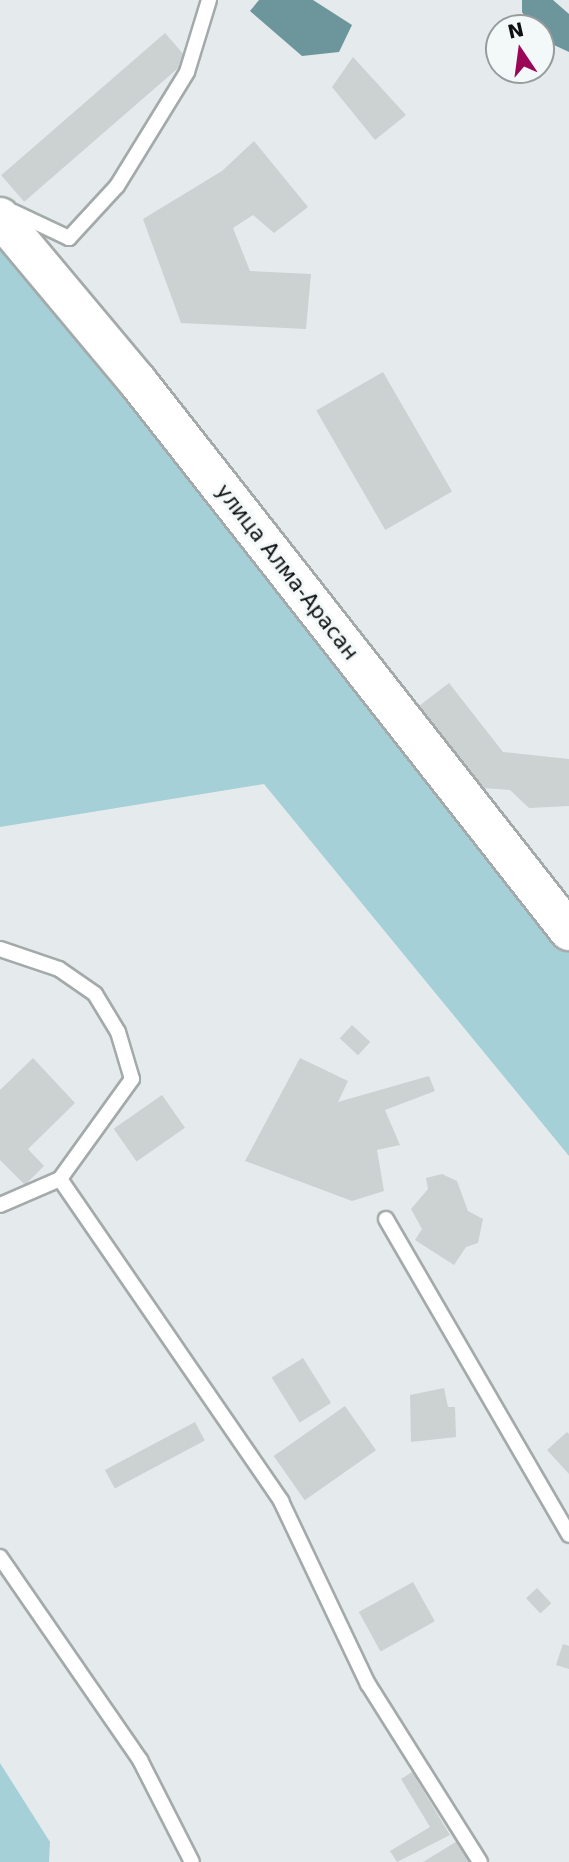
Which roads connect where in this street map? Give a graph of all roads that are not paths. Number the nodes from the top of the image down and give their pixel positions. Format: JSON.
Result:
{"nodes":[{"id":1,"x":209,"y":0,"type":"edge"},
{"id":2,"x":0,"y":200,"type":"edge"},
{"id":3,"x":0,"y":217,"type":"edge"},
{"id":4,"x":569,"y":931,"type":"edge"},
{"id":5,"x":0,"y":949,"type":"edge"},
{"id":6,"x":60,"y":1179,"type":"junction"},
{"id":7,"x":0,"y":1205,"type":"edge"},
{"id":8,"x":386,"y":1219,"type":"dead end"},
{"id":9,"x":569,"y":1535,"type":"edge"},
{"id":10,"x":0,"y":1557,"type":"edge"},
{"id":11,"x":192,"y":1862,"type":"edge"},
{"id":12,"x":480,"y":1862,"type":"edge"}],
"edges":[{"from":1,"to":2,"type":"lane"},
{"from":3,"to":4,"type":"main road","name":"улица Алма-Арасан"},
{"from":5,"to":6,"type":"lane"},
{"from":6,"to":7,"type":"lane"},
{"from":6,"to":12,"type":"lane"},
{"from":8,"to":9,"type":"lane"},
{"from":10,"to":11,"type":"lane"}]}
